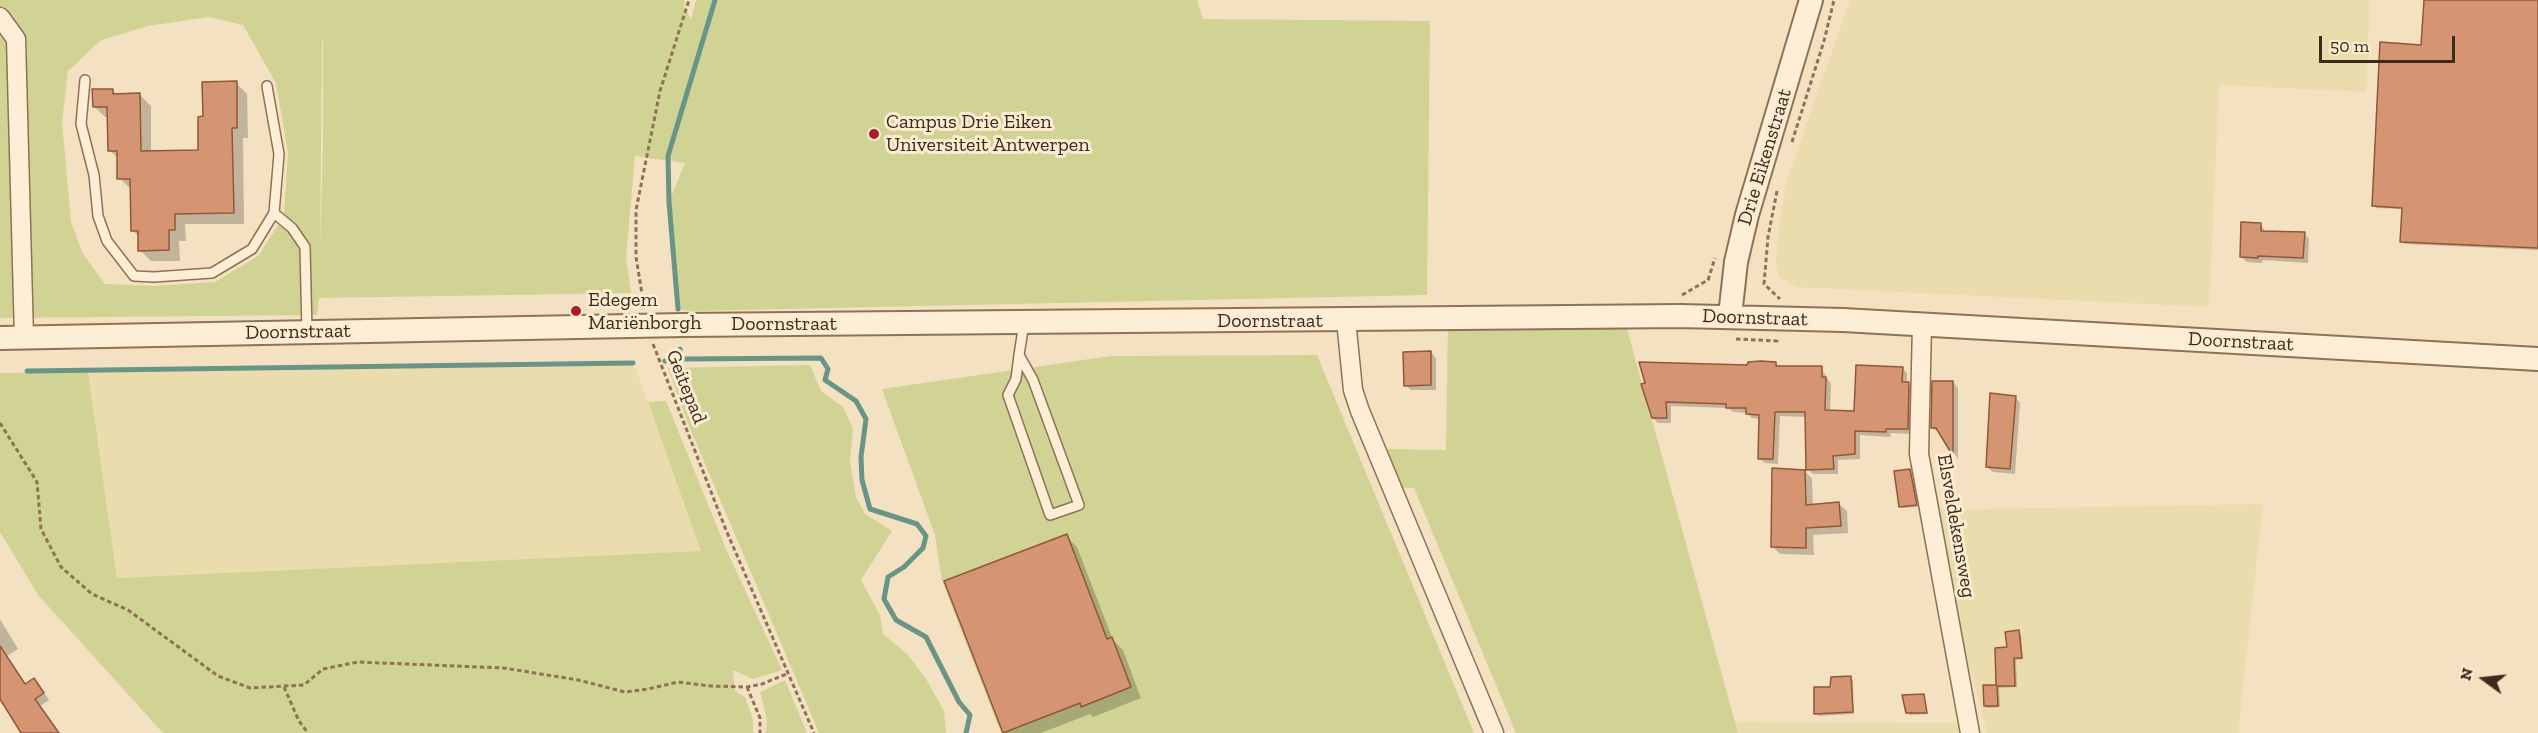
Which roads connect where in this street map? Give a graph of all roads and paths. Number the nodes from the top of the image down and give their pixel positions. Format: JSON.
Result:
{"nodes":[{"id":1,"x":689,"y":0,"type":"edge"},
{"id":2,"x":1811,"y":0,"type":"edge"},
{"id":3,"x":1834,"y":0,"type":"edge"},
{"id":4,"x":0,"y":17,"type":"edge"},
{"id":5,"x":85,"y":80,"type":"dead end"},
{"id":6,"x":267,"y":86,"type":"dead end"},
{"id":7,"x":1790,"y":149,"type":"dead end"},
{"id":8,"x":1779,"y":181,"type":"dead end"},
{"id":9,"x":274,"y":213,"type":"junction"},
{"id":10,"x":1730,"y":316,"type":"junction"},
{"id":11,"x":1779,"y":318,"type":"junction"},
{"id":12,"x":1346,"y":320,"type":"junction"},
{"id":13,"x":1024,"y":323,"type":"junction"},
{"id":14,"x":1922,"y":325,"type":"junction"},
{"id":15,"x":647,"y":326,"type":"junction"},
{"id":16,"x":307,"y":332,"type":"junction"},
{"id":17,"x":0,"y":338,"type":"edge"},
{"id":18,"x":24,"y":338,"type":"junction"},
{"id":19,"x":1019,"y":355,"type":"junction"},
{"id":20,"x":2538,"y":358,"type":"edge"},
{"id":21,"x":0,"y":423,"type":"edge"},
{"id":22,"x":789,"y":674,"type":"junction"},
{"id":23,"x":284,"y":687,"type":"junction"},
{"id":24,"x":747,"y":687,"type":"junction"},
{"id":25,"x":308,"y":733,"type":"edge"},
{"id":26,"x":760,"y":733,"type":"edge"},
{"id":27,"x":814,"y":733,"type":"edge"},
{"id":28,"x":1494,"y":733,"type":"edge"},
{"id":29,"x":1970,"y":733,"type":"edge"}],
"edges":[{"from":1,"to":15,"type":"path","name":"Geitepad"},
{"from":2,"to":10,"type":"street","name":"Drie Eikenstraat"},
{"from":3,"to":7,"type":"path"},
{"from":4,"to":18,"type":"street"},
{"from":5,"to":9,"type":"lane"},
{"from":6,"to":9,"type":"lane"},
{"from":8,"to":11,"type":"path"},
{"from":9,"to":16,"type":"lane"},
{"from":10,"to":11,"type":"street","name":"Doornstraat"},
{"from":10,"to":12,"type":"street","name":"Doornstraat"},
{"from":11,"to":14,"type":"street","name":"Doornstraat"},
{"from":12,"to":13,"type":"street","name":"Doornstraat"},
{"from":12,"to":28,"type":"street"},
{"from":13,"to":15,"type":"street","name":"Doornstraat"},
{"from":13,"to":19,"type":"lane"},
{"from":14,"to":20,"type":"street","name":"Doornstraat"},
{"from":14,"to":29,"type":"street","name":"Elsveldekensweg"},
{"from":15,"to":16,"type":"street","name":"Doornstraat"},
{"from":15,"to":22,"type":"path","name":"Geitepad"},
{"from":16,"to":18,"type":"street","name":"Doornstraat"},
{"from":17,"to":18,"type":"street","name":"Doornstraat"},
{"from":19,"to":19,"type":"lane"},
{"from":21,"to":23,"type":"path"},
{"from":22,"to":24,"type":"path"},
{"from":22,"to":27,"type":"path","name":"Geitepad"},
{"from":23,"to":24,"type":"path"},
{"from":23,"to":25,"type":"path"},
{"from":24,"to":26,"type":"path"}]}
